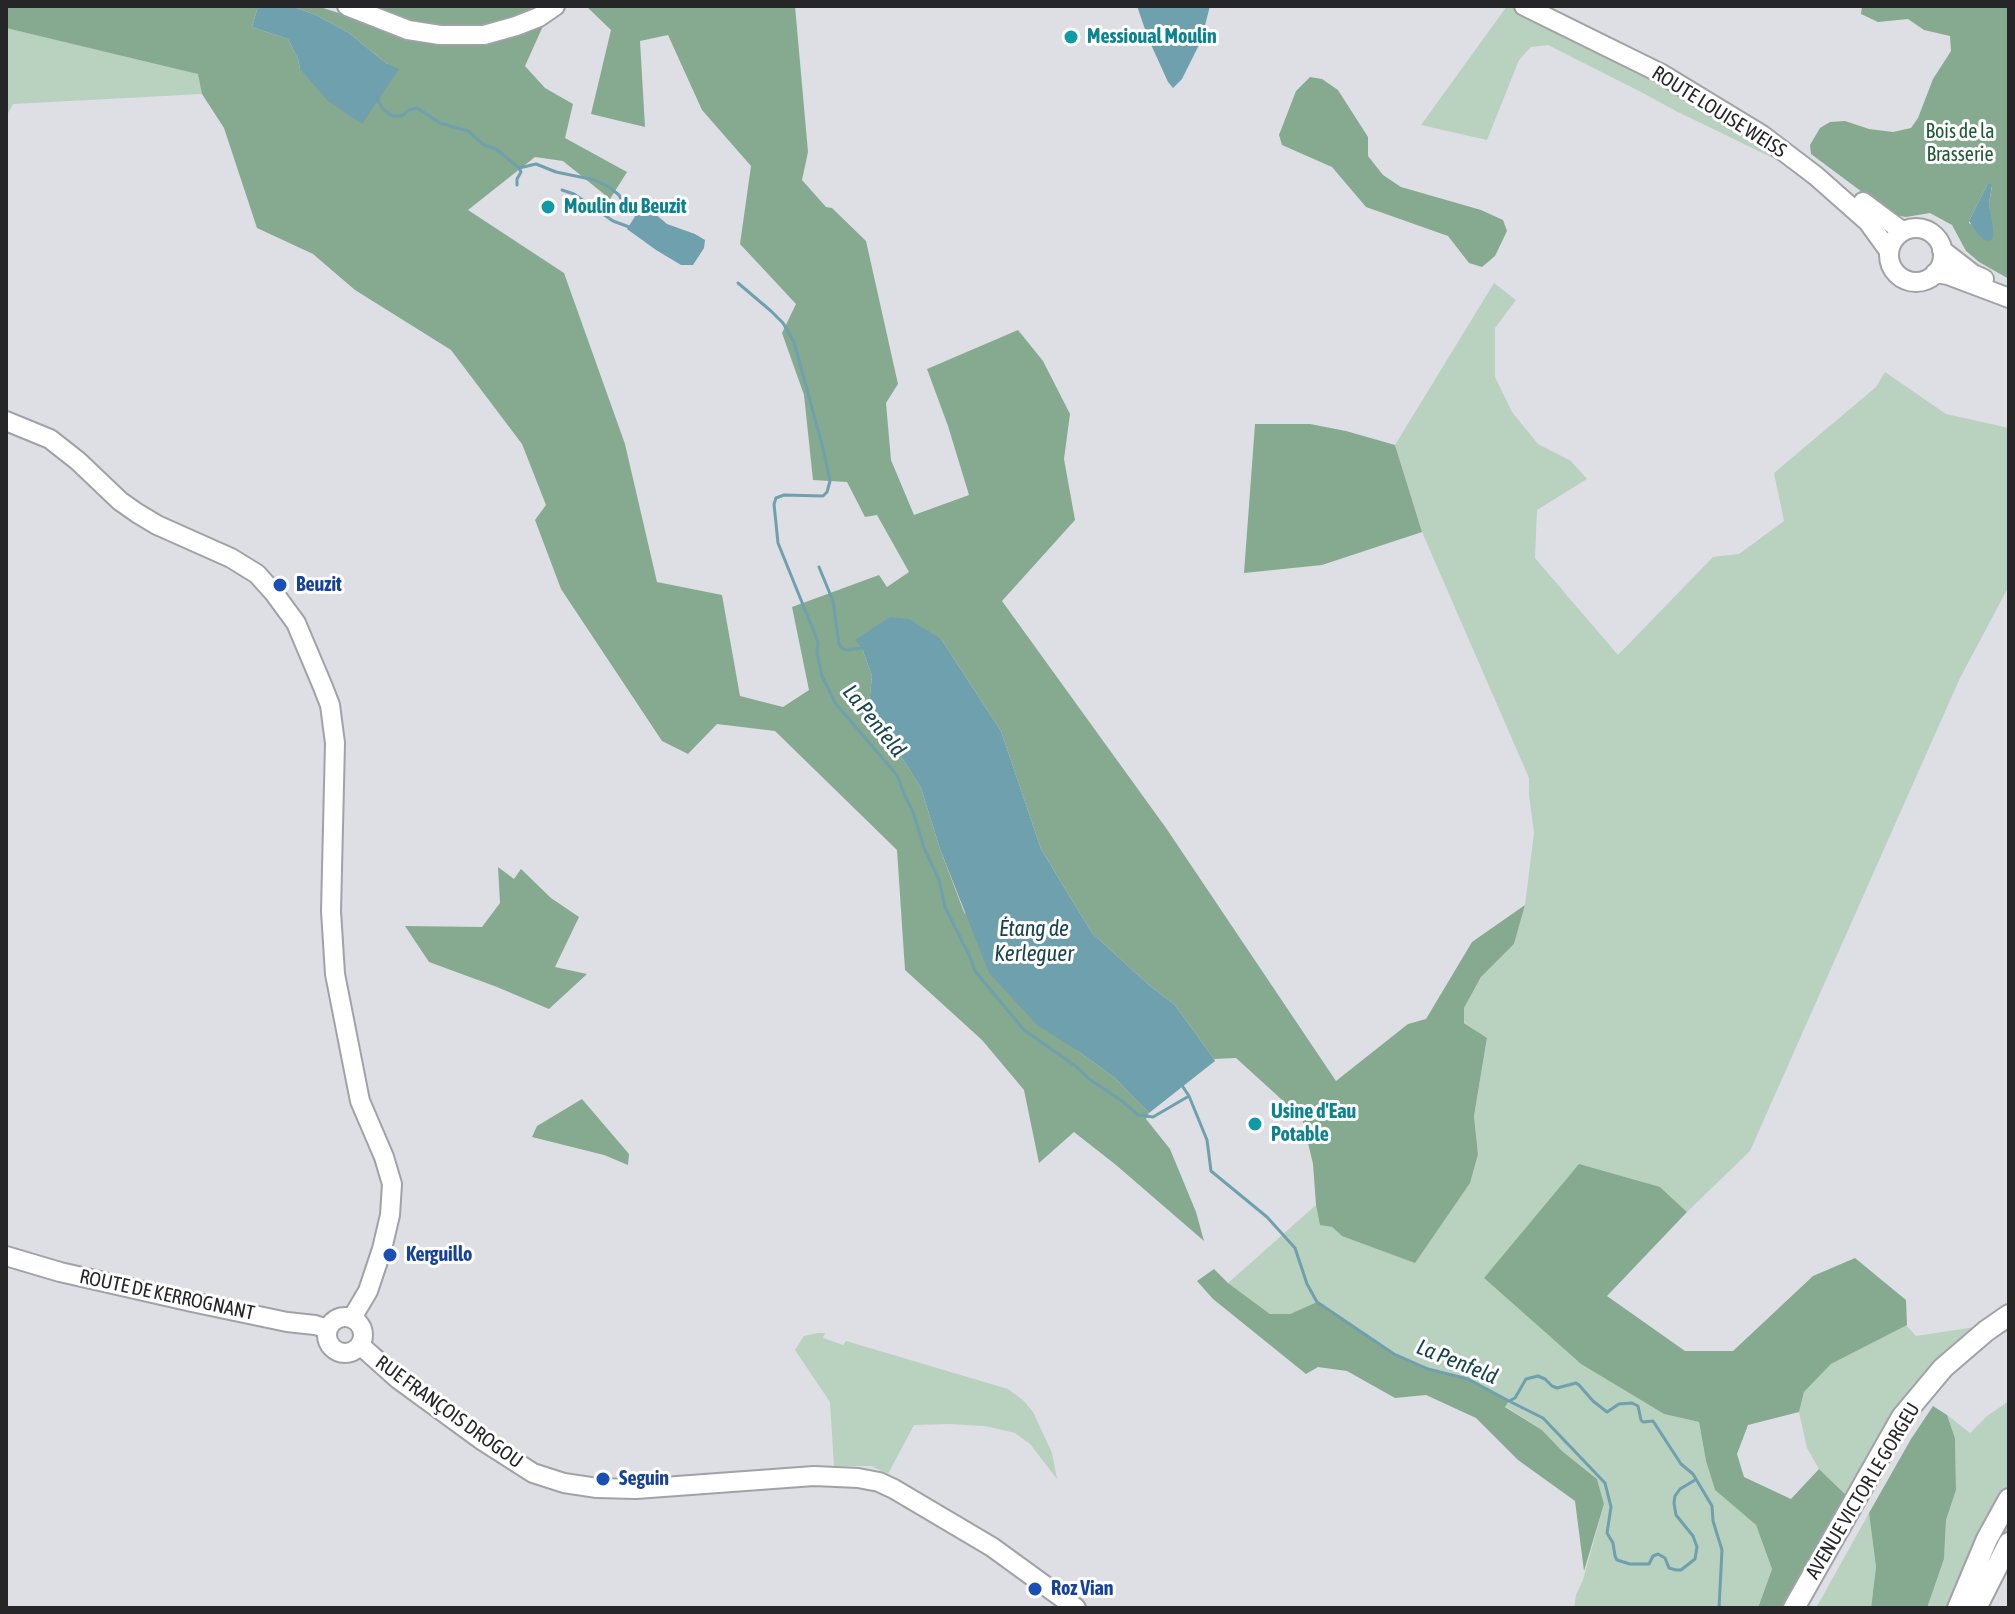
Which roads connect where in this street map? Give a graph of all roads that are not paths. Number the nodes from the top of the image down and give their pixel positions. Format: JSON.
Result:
{"nodes":[{"id":1,"x":347,"y":6,"type":"edge"},
{"id":2,"x":555,"y":6,"type":"edge"},
{"id":3,"x":1524,"y":6,"type":"edge"},
{"id":4,"x":1547,"y":6,"type":"edge"},
{"id":5,"x":1902,"y":231,"type":"junction"},
{"id":6,"x":1942,"y":250,"type":"junction"},
{"id":7,"x":1889,"y":251,"type":"junction"},
{"id":8,"x":1935,"y":273,"type":"junction"},
{"id":9,"x":2009,"y":289,"type":"edge"},
{"id":10,"x":2009,"y":298,"type":"edge"},
{"id":11,"x":6,"y":421,"type":"edge"},
{"id":12,"x":6,"y":1256,"type":"edge"},
{"id":13,"x":2009,"y":1315,"type":"edge"},
{"id":14,"x":352,"y":1318,"type":"junction"},
{"id":15,"x":328,"y":1329,"type":"junction"},
{"id":16,"x":2009,"y":1329,"type":"edge"},
{"id":17,"x":360,"y":1345,"type":"junction"},
{"id":18,"x":2009,"y":1499,"type":"edge"},
{"id":19,"x":2009,"y":1543,"type":"edge"},
{"id":20,"x":1076,"y":1608,"type":"edge"},
{"id":21,"x":1794,"y":1608,"type":"edge"},
{"id":22,"x":1806,"y":1608,"type":"edge"},
{"id":23,"x":1958,"y":1608,"type":"edge"},
{"id":24,"x":1976,"y":1608,"type":"edge"}],
"edges":[{"from":1,"to":2,"type":"street"},
{"from":3,"to":7,"type":"street","name":"ROUTE LOUISE WEISS"},
{"from":4,"to":5,"type":"street","name":"ROUTE LOUISE WEISS"},
{"from":5,"to":6,"type":"street"},
{"from":5,"to":7,"type":"street"},
{"from":6,"to":8,"type":"street"},
{"from":6,"to":9,"type":"street"},
{"from":7,"to":8,"type":"street"},
{"from":8,"to":10,"type":"street"},
{"from":11,"to":14,"type":"street"},
{"from":12,"to":15,"type":"street","name":"ROUTE DE KERROGNANT"},
{"from":13,"to":21,"type":"main road","name":"AVENUE VICTOR LE GORGEU"},
{"from":14,"to":15,"type":"street"},
{"from":14,"to":17,"type":"street"},
{"from":15,"to":17,"type":"street"},
{"from":16,"to":22,"type":"main road","name":"AVENUE VICTOR LE GORGEU"},
{"from":17,"to":20,"type":"street","name":"RUE FRANÇOIS DROGOU"},
{"from":18,"to":23,"type":"main road"},
{"from":19,"to":24,"type":"main road"}]}
